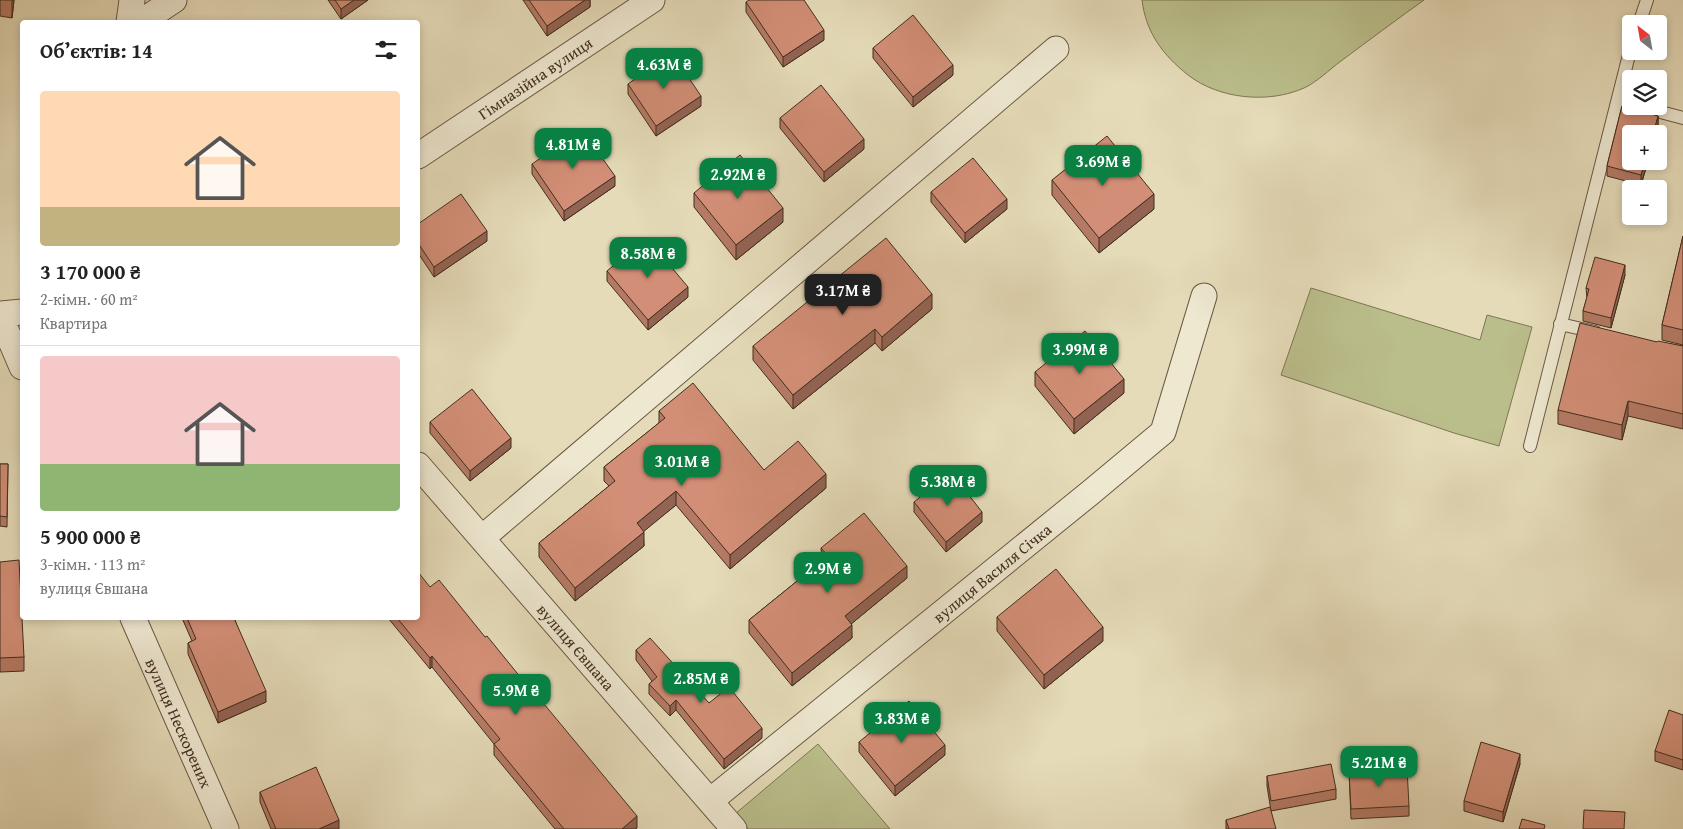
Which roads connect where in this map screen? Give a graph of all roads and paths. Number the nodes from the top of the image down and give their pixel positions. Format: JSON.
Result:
{"nodes":[{"id":1,"x":132,"y":0,"type":"edge"},
{"id":2,"x":174,"y":0,"type":"edge"},
{"id":3,"x":652,"y":0,"type":"edge"},
{"id":4,"x":1647,"y":0,"type":"edge"},
{"id":5,"x":1642,"y":15,"type":"edge"},
{"id":6,"x":130,"y":20,"type":"edge"},
{"id":7,"x":144,"y":20,"type":"edge"},
{"id":8,"x":1056,"y":49,"type":"dead end"},
{"id":9,"x":1627,"y":60,"type":"edge"},
{"id":10,"x":1617,"y":101,"type":"junction"},
{"id":11,"x":1622,"y":102,"type":"edge"},
{"id":12,"x":1667,"y":114,"type":"edge"},
{"id":13,"x":1683,"y":118,"type":"edge"},
{"id":14,"x":420,"y":155,"type":"edge"},
{"id":15,"x":1204,"y":296,"type":"dead end"},
{"id":16,"x":20,"y":312,"type":"edge"},
{"id":17,"x":0,"y":315,"type":"edge"},
{"id":18,"x":1560,"y":324,"type":"junction"},
{"id":19,"x":1608,"y":335,"type":"edge"},
{"id":20,"x":20,"y":362,"type":"edge"},
{"id":21,"x":1530,"y":446,"type":"dead end"},
{"id":22,"x":420,"y":467,"type":"edge"},
{"id":23,"x":482,"y":538,"type":"junction"},
{"id":24,"x":134,"y":620,"type":"edge"},
{"id":25,"x":710,"y":802,"type":"junction"},
{"id":26,"x":226,"y":829,"type":"edge"},
{"id":27,"x":734,"y":829,"type":"edge"}],
"edges":[{"from":1,"to":6,"type":"street"},
{"from":2,"to":7,"type":"street"},
{"from":3,"to":14,"type":"street","name":"Гімназійна вулиця"},
{"from":4,"to":5,"type":"lane"},
{"from":8,"to":23,"type":"street"},
{"from":9,"to":10,"type":"lane"},
{"from":10,"to":11,"type":"lane"},
{"from":10,"to":18,"type":"lane"},
{"from":12,"to":13,"type":"lane"},
{"from":15,"to":25,"type":"street","name":"вулиця Василя Січка"},
{"from":16,"to":17,"type":"street"},
{"from":17,"to":20,"type":"street"},
{"from":18,"to":19,"type":"lane"},
{"from":18,"to":21,"type":"lane"},
{"from":22,"to":23,"type":"street","name":"вулиця Євшана"},
{"from":23,"to":25,"type":"street","name":"вулиця Євшана"},
{"from":24,"to":26,"type":"street","name":"вулиця Нескорених"},
{"from":25,"to":27,"type":"street","name":"вулиця Євшана"}]}
